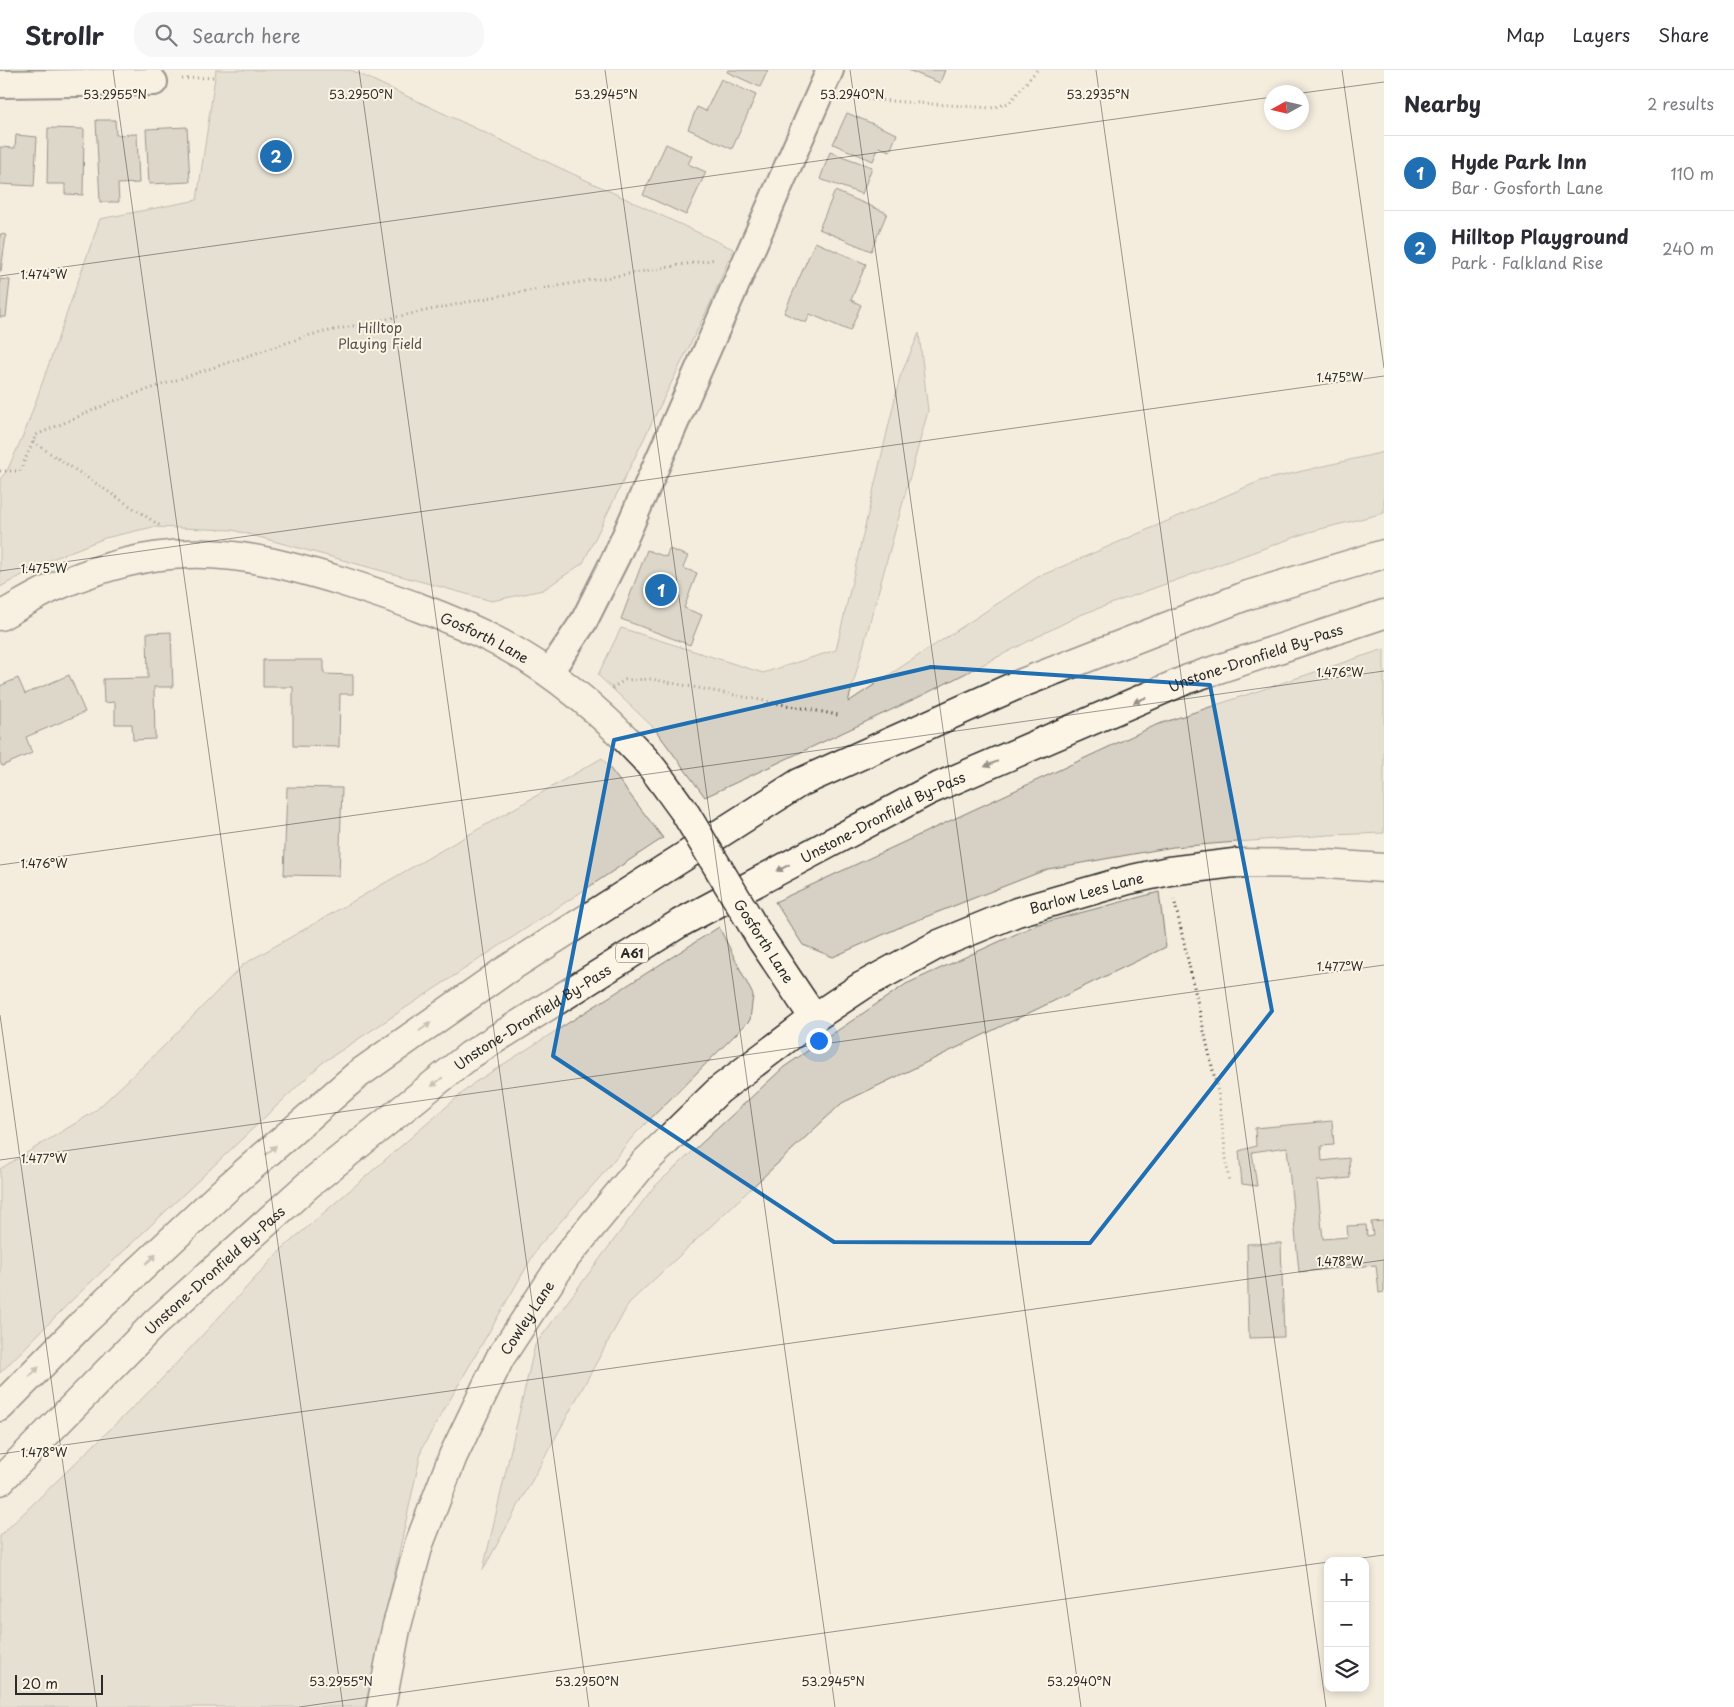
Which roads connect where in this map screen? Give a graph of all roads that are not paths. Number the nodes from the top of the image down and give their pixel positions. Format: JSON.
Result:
{"nodes":[{"id":1,"x":830,"y":70,"type":"edge"},
{"id":2,"x":154,"y":82,"type":"road end"},
{"id":3,"x":0,"y":84,"type":"edge"},
{"id":4,"x":1384,"y":554,"type":"edge"},
{"id":5,"x":1384,"y":614,"type":"edge"},
{"id":6,"x":0,"y":616,"type":"edge"},
{"id":7,"x":549,"y":673,"type":"junction"},
{"id":8,"x":1384,"y":868,"type":"edge"},
{"id":9,"x":814,"y":1018,"type":"junction"},
{"id":10,"x":0,"y":1407,"type":"edge"},
{"id":11,"x":0,"y":1481,"type":"edge"},
{"id":12,"x":381,"y":1707,"type":"edge"}],
"edges":[{"from":1,"to":7,"type":"street"},
{"from":2,"to":3,"type":"street"},
{"from":10,"to":4,"type":"main road","one_way":true},
{"from":5,"to":11,"type":"main road","name":"Unstone-Dronfield By-Pass","number":"A61","one_way":true},
{"from":6,"to":7,"type":"main road","name":"Gosforth Lane"},
{"from":7,"to":9,"type":"main road","name":"Gosforth Lane","bridge":true},
{"from":8,"to":9,"type":"main road","name":"Barlow Lees Lane"},
{"from":9,"to":12,"type":"main road","name":"Cowley Lane"}]}
